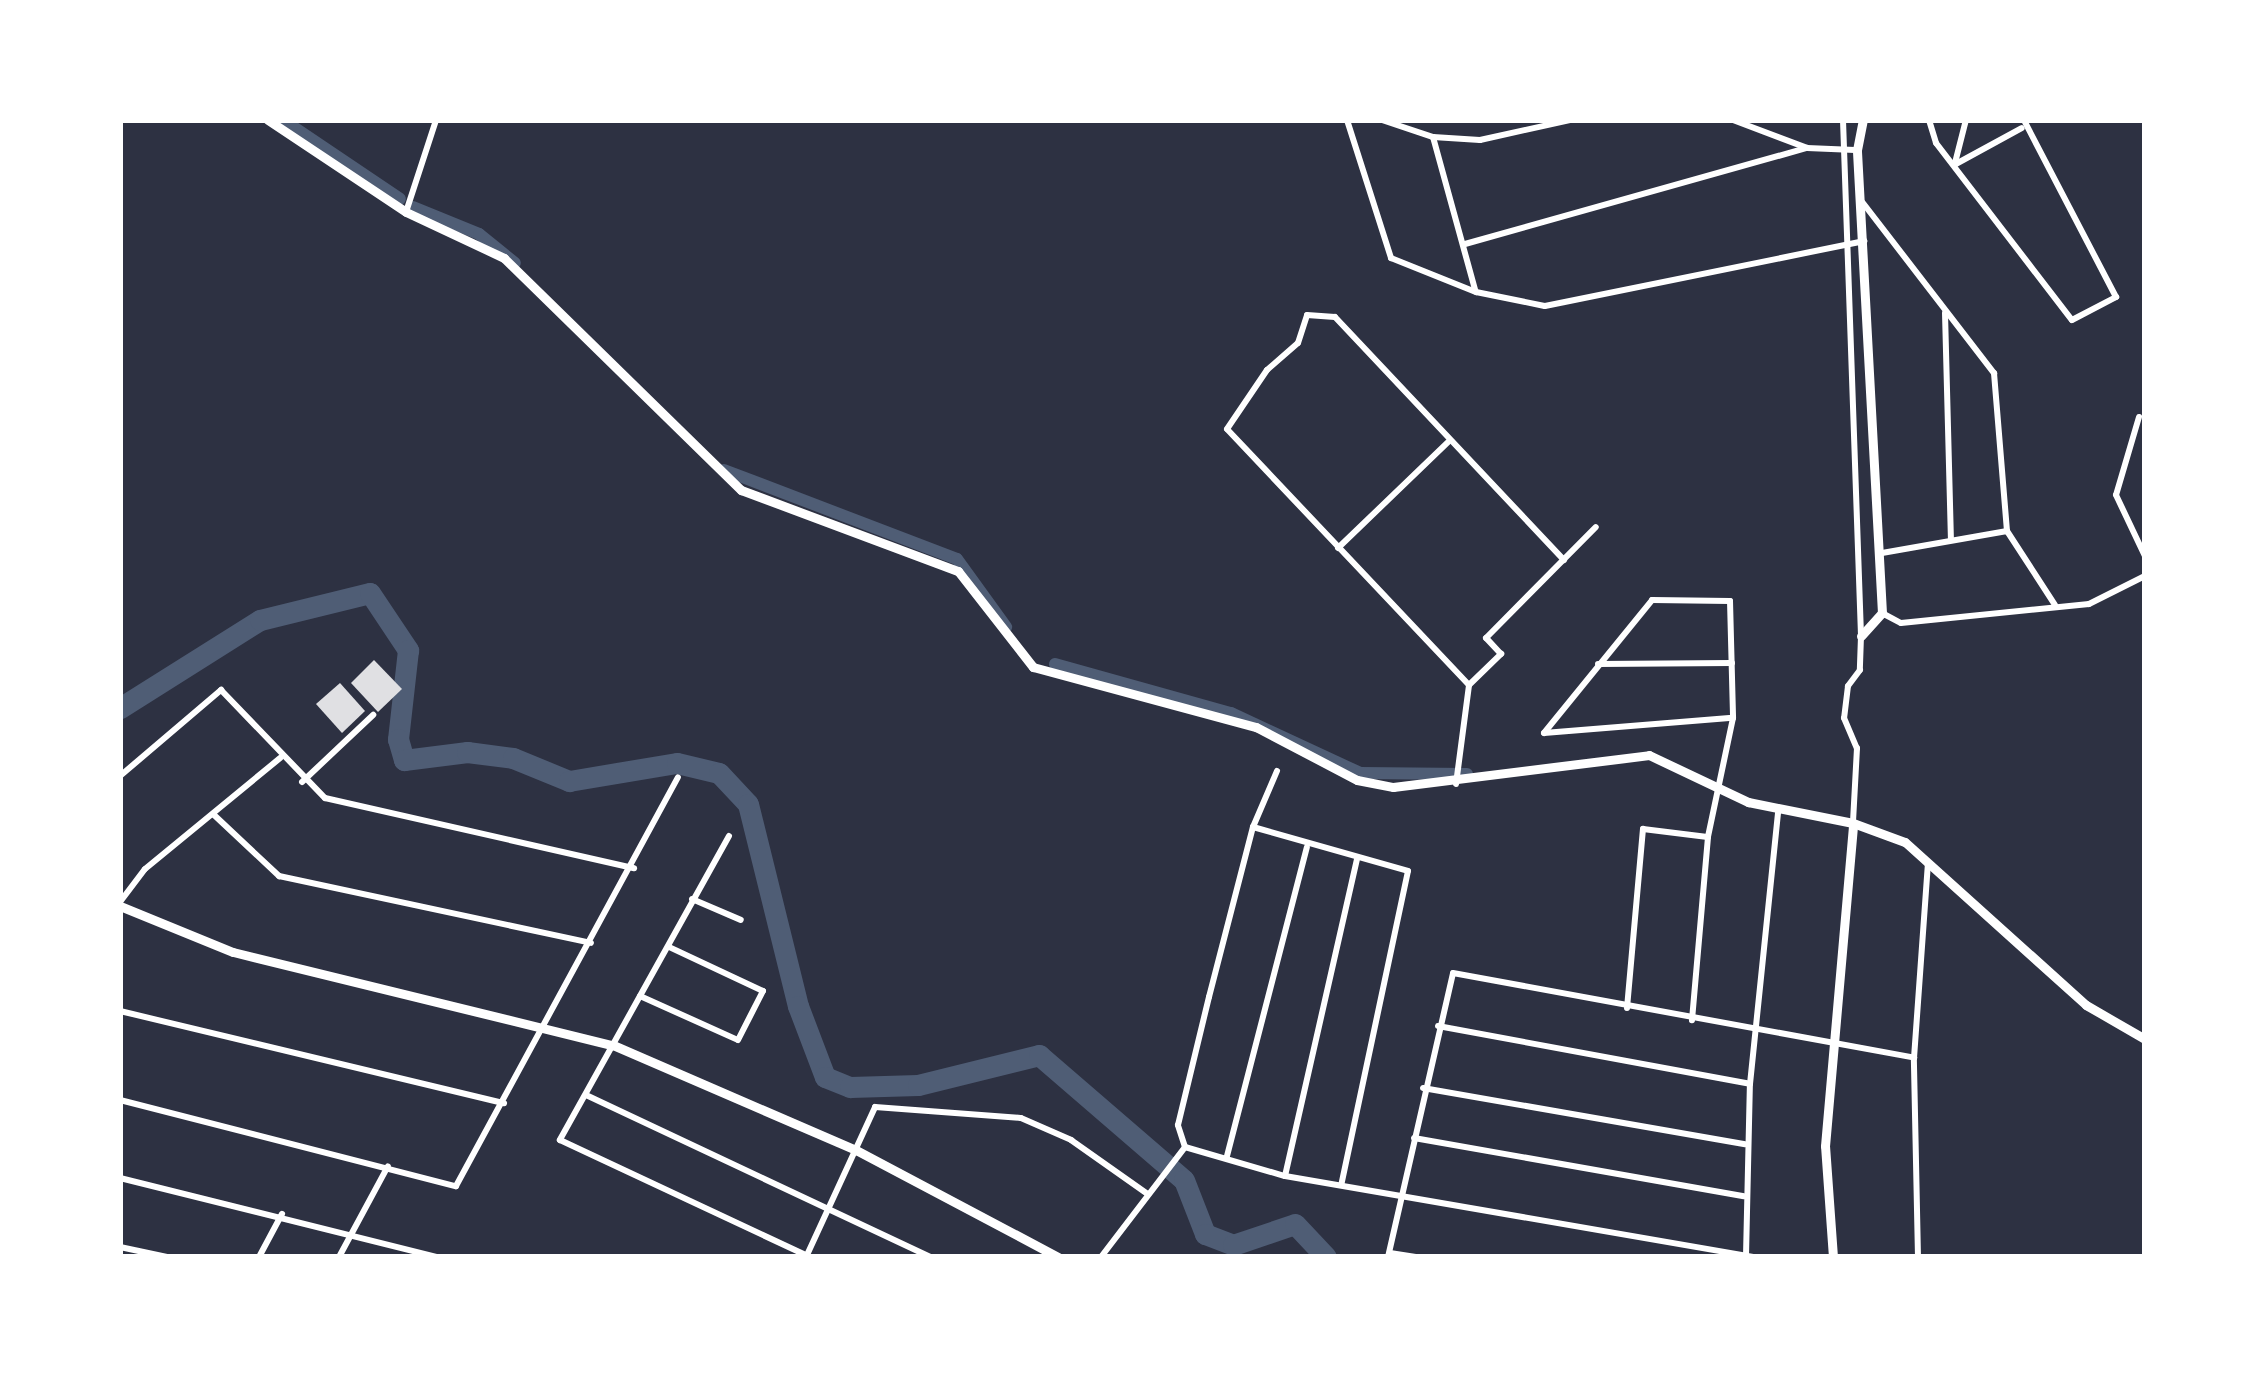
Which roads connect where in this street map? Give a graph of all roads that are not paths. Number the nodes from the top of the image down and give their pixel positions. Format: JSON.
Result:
{"nodes":[{"id":1,"x":268,"y":120,"type":"edge"},
{"id":2,"x":436,"y":120,"type":"edge"},
{"id":3,"x":1347,"y":120,"type":"edge"},
{"id":4,"x":1382,"y":120,"type":"edge"},
{"id":5,"x":1570,"y":120,"type":"edge"},
{"id":6,"x":1732,"y":120,"type":"edge"},
{"id":7,"x":1844,"y":120,"type":"edge"},
{"id":8,"x":1863,"y":120,"type":"edge"},
{"id":9,"x":1929,"y":120,"type":"edge"},
{"id":10,"x":1966,"y":120,"type":"edge"},
{"id":11,"x":2023,"y":124,"type":"edge"},
{"id":12,"x":1433,"y":137,"type":"junction"},
{"id":13,"x":1808,"y":148,"type":"junction"},
{"id":14,"x":1857,"y":150,"type":"junction"},
{"id":15,"x":1841,"y":153,"type":"junction"},
{"id":16,"x":1954,"y":165,"type":"junction"},
{"id":17,"x":1863,"y":203,"type":"junction"},
{"id":18,"x":406,"y":212,"type":"junction"},
{"id":19,"x":1864,"y":241,"type":"junction"},
{"id":20,"x":1465,"y":244,"type":"junction"},
{"id":21,"x":1843,"y":246,"type":"junction"},
{"id":22,"x":1476,"y":292,"type":"junction"},
{"id":23,"x":1945,"y":310,"type":"junction"},
{"id":24,"x":2145,"y":400,"type":"edge"},
{"id":25,"x":2139,"y":417,"type":"junction"},
{"id":26,"x":2145,"y":427,"type":"edge"},
{"id":27,"x":1449,"y":440,"type":"junction"},
{"id":28,"x":1596,"y":527,"type":"dead end"},
{"id":29,"x":2007,"y":531,"type":"junction"},
{"id":30,"x":1951,"y":539,"type":"junction"},
{"id":31,"x":1338,"y":548,"type":"junction"},
{"id":32,"x":1882,"y":553,"type":"junction"},
{"id":33,"x":2145,"y":556,"type":"edge"},
{"id":34,"x":1564,"y":560,"type":"junction"},
{"id":35,"x":2145,"y":576,"type":"edge"},
{"id":36,"x":2055,"y":604,"type":"junction"},
{"id":37,"x":1882,"y":613,"type":"junction"},
{"id":38,"x":1861,"y":636,"type":"junction"},
{"id":39,"x":1732,"y":663,"type":"junction"},
{"id":40,"x":1598,"y":664,"type":"junction"},
{"id":41,"x":1469,"y":685,"type":"junction"},
{"id":42,"x":373,"y":715,"type":"dead end"},
{"id":43,"x":1733,"y":718,"type":"junction"},
{"id":44,"x":280,"y":758,"type":"junction"},
{"id":45,"x":1277,"y":771,"type":"dead end"},
{"id":46,"x":120,"y":776,"type":"edge"},
{"id":47,"x":678,"y":777,"type":"dead end"},
{"id":48,"x":302,"y":782,"type":"junction"},
{"id":49,"x":1456,"y":784,"type":"junction"},
{"id":50,"x":1716,"y":788,"type":"junction"},
{"id":51,"x":1778,"y":811,"type":"junction"},
{"id":52,"x":213,"y":814,"type":"junction"},
{"id":53,"x":1853,"y":823,"type":"junction"},
{"id":54,"x":1253,"y":827,"type":"junction"},
{"id":55,"x":729,"y":836,"type":"dead end"},
{"id":56,"x":1708,"y":837,"type":"junction"},
{"id":57,"x":1307,"y":847,"type":"junction"},
{"id":58,"x":1357,"y":858,"type":"junction"},
{"id":59,"x":1928,"y":860,"type":"junction"},
{"id":60,"x":634,"y":868,"type":"junction"},
{"id":61,"x":692,"y":899,"type":"junction"},
{"id":62,"x":120,"y":904,"type":"edge"},
{"id":63,"x":741,"y":920,"type":"dead end"},
{"id":64,"x":591,"y":943,"type":"junction"},
{"id":65,"x":669,"y":947,"type":"junction"},
{"id":66,"x":640,"y":996,"type":"junction"},
{"id":67,"x":1628,"y":1008,"type":"junction"},
{"id":68,"x":120,"y":1011,"type":"edge"},
{"id":69,"x":1692,"y":1020,"type":"junction"},
{"id":70,"x":545,"y":1025,"type":"junction"},
{"id":71,"x":1438,"y":1026,"type":"junction"},
{"id":72,"x":1756,"y":1031,"type":"junction"},
{"id":73,"x":2145,"y":1039,"type":"edge"},
{"id":74,"x":613,"y":1045,"type":"junction"},
{"id":75,"x":1834,"y":1046,"type":"junction"},
{"id":76,"x":1913,"y":1058,"type":"junction"},
{"id":77,"x":1750,"y":1084,"type":"junction"},
{"id":78,"x":1423,"y":1088,"type":"junction"},
{"id":79,"x":586,"y":1095,"type":"junction"},
{"id":80,"x":120,"y":1100,"type":"edge"},
{"id":81,"x":504,"y":1103,"type":"junction"},
{"id":82,"x":1414,"y":1138,"type":"junction"},
{"id":83,"x":1746,"y":1144,"type":"junction"},
{"id":84,"x":1185,"y":1147,"type":"junction"},
{"id":85,"x":856,"y":1150,"type":"junction"},
{"id":86,"x":1227,"y":1156,"type":"junction"},
{"id":87,"x":388,"y":1166,"type":"junction"},
{"id":88,"x":1285,"y":1175,"type":"junction"},
{"id":89,"x":120,"y":1178,"type":"edge"},
{"id":90,"x":1341,"y":1185,"type":"junction"},
{"id":91,"x":1146,"y":1193,"type":"junction"},
{"id":92,"x":1401,"y":1196,"type":"junction"},
{"id":93,"x":1744,"y":1196,"type":"junction"},
{"id":94,"x":829,"y":1209,"type":"junction"},
{"id":95,"x":283,"y":1214,"type":"junction"},
{"id":96,"x":353,"y":1231,"type":"junction"},
{"id":97,"x":120,"y":1246,"type":"edge"},
{"id":98,"x":1388,"y":1255,"type":"edge"},
{"id":99,"x":436,"y":1256,"type":"edge"},
{"id":100,"x":808,"y":1256,"type":"edge"},
{"id":101,"x":1746,"y":1256,"type":"edge"},
{"id":102,"x":167,"y":1257,"type":"edge"},
{"id":103,"x":259,"y":1257,"type":"edge"},
{"id":104,"x":339,"y":1257,"type":"edge"},
{"id":105,"x":930,"y":1257,"type":"edge"},
{"id":106,"x":1058,"y":1257,"type":"edge"},
{"id":107,"x":1101,"y":1257,"type":"edge"},
{"id":108,"x":1416,"y":1257,"type":"edge"},
{"id":109,"x":1756,"y":1257,"type":"edge"},
{"id":110,"x":1833,"y":1257,"type":"edge"},
{"id":111,"x":1918,"y":1257,"type":"edge"}],
"edges":[{"from":1,"to":18,"type":"street"},
{"from":2,"to":18,"type":"street"},
{"from":3,"to":22,"type":"street"},
{"from":4,"to":12,"type":"street"},
{"from":5,"to":12,"type":"street"},
{"from":6,"to":13,"type":"street"},
{"from":7,"to":15,"type":"street"},
{"from":8,"to":14,"type":"street"},
{"from":9,"to":16,"type":"street"},
{"from":10,"to":16,"type":"street"},
{"from":11,"to":16,"type":"street"},
{"from":11,"to":16,"type":"street"},
{"from":12,"to":20,"type":"street"},
{"from":13,"to":15,"type":"street"},
{"from":13,"to":20,"type":"street"},
{"from":14,"to":15,"type":"street"},
{"from":14,"to":17,"type":"street"},
{"from":15,"to":21,"type":"street"},
{"from":17,"to":19,"type":"street"},
{"from":17,"to":23,"type":"street"},
{"from":18,"to":49,"type":"street"},
{"from":19,"to":21,"type":"street"},
{"from":19,"to":32,"type":"street"},
{"from":20,"to":22,"type":"street"},
{"from":21,"to":22,"type":"street"},
{"from":21,"to":38,"type":"street"},
{"from":23,"to":29,"type":"street"},
{"from":23,"to":30,"type":"street"},
{"from":24,"to":25,"type":"street"},
{"from":25,"to":26,"type":"street"},
{"from":25,"to":33,"type":"street"},
{"from":27,"to":31,"type":"street"},
{"from":27,"to":31,"type":"street"},
{"from":27,"to":34,"type":"street"},
{"from":28,"to":34,"type":"street"},
{"from":29,"to":30,"type":"street"},
{"from":29,"to":36,"type":"street"},
{"from":30,"to":32,"type":"street"},
{"from":31,"to":41,"type":"street"},
{"from":32,"to":37,"type":"street"},
{"from":34,"to":41,"type":"street"},
{"from":35,"to":36,"type":"street"},
{"from":36,"to":37,"type":"street"},
{"from":37,"to":38,"type":"street"},
{"from":38,"to":53,"type":"street"},
{"from":39,"to":40,"type":"street"},
{"from":39,"to":40,"type":"street"},
{"from":39,"to":43,"type":"street"},
{"from":40,"to":43,"type":"street"},
{"from":41,"to":49,"type":"street"},
{"from":42,"to":48,"type":"street"},
{"from":43,"to":50,"type":"street"},
{"from":44,"to":46,"type":"street"},
{"from":44,"to":48,"type":"street"},
{"from":44,"to":52,"type":"street"},
{"from":45,"to":54,"type":"street"},
{"from":47,"to":60,"type":"street"},
{"from":48,"to":60,"type":"street"},
{"from":49,"to":50,"type":"street"},
{"from":50,"to":51,"type":"street"},
{"from":50,"to":56,"type":"street"},
{"from":51,"to":53,"type":"street"},
{"from":51,"to":72,"type":"street"},
{"from":52,"to":62,"type":"street"},
{"from":52,"to":64,"type":"street"},
{"from":53,"to":59,"type":"street"},
{"from":53,"to":75,"type":"street"},
{"from":54,"to":57,"type":"street"},
{"from":54,"to":84,"type":"street"},
{"from":55,"to":61,"type":"street"},
{"from":56,"to":67,"type":"street"},
{"from":56,"to":69,"type":"street"},
{"from":57,"to":58,"type":"street"},
{"from":57,"to":86,"type":"street"},
{"from":58,"to":88,"type":"street"},
{"from":58,"to":90,"type":"street"},
{"from":59,"to":73,"type":"street"},
{"from":59,"to":76,"type":"street"},
{"from":60,"to":64,"type":"street"},
{"from":61,"to":63,"type":"street"},
{"from":61,"to":65,"type":"street"},
{"from":62,"to":70,"type":"street"},
{"from":64,"to":70,"type":"street"},
{"from":65,"to":66,"type":"street"},
{"from":65,"to":66,"type":"street"},
{"from":66,"to":74,"type":"street"},
{"from":67,"to":69,"type":"street"},
{"from":67,"to":71,"type":"street"},
{"from":68,"to":81,"type":"street"},
{"from":69,"to":72,"type":"street"},
{"from":70,"to":74,"type":"street"},
{"from":70,"to":81,"type":"street"},
{"from":71,"to":77,"type":"street"},
{"from":71,"to":78,"type":"street"},
{"from":72,"to":75,"type":"street"},
{"from":72,"to":77,"type":"street"},
{"from":74,"to":79,"type":"street"},
{"from":74,"to":85,"type":"street"},
{"from":75,"to":76,"type":"street"},
{"from":75,"to":110,"type":"street"},
{"from":76,"to":111,"type":"street"},
{"from":77,"to":83,"type":"street"},
{"from":78,"to":82,"type":"street"},
{"from":78,"to":83,"type":"street"},
{"from":79,"to":94,"type":"street"},
{"from":79,"to":100,"type":"street"},
{"from":80,"to":87,"type":"street"},
{"from":81,"to":87,"type":"street"},
{"from":82,"to":92,"type":"street"},
{"from":82,"to":93,"type":"street"},
{"from":83,"to":93,"type":"street"},
{"from":84,"to":86,"type":"street"},
{"from":84,"to":91,"type":"street"},
{"from":85,"to":91,"type":"street"},
{"from":85,"to":94,"type":"street"},
{"from":85,"to":106,"type":"street"},
{"from":86,"to":88,"type":"street"},
{"from":87,"to":96,"type":"street"},
{"from":88,"to":90,"type":"street"},
{"from":89,"to":95,"type":"street"},
{"from":90,"to":92,"type":"street"},
{"from":91,"to":107,"type":"street"},
{"from":92,"to":98,"type":"street"},
{"from":92,"to":101,"type":"street"},
{"from":93,"to":101,"type":"street"},
{"from":94,"to":100,"type":"street"},
{"from":94,"to":105,"type":"street"},
{"from":95,"to":96,"type":"street"},
{"from":95,"to":103,"type":"street"},
{"from":96,"to":99,"type":"street"},
{"from":96,"to":104,"type":"street"},
{"from":97,"to":102,"type":"street"},
{"from":98,"to":108,"type":"street"},
{"from":101,"to":109,"type":"street"}]}
